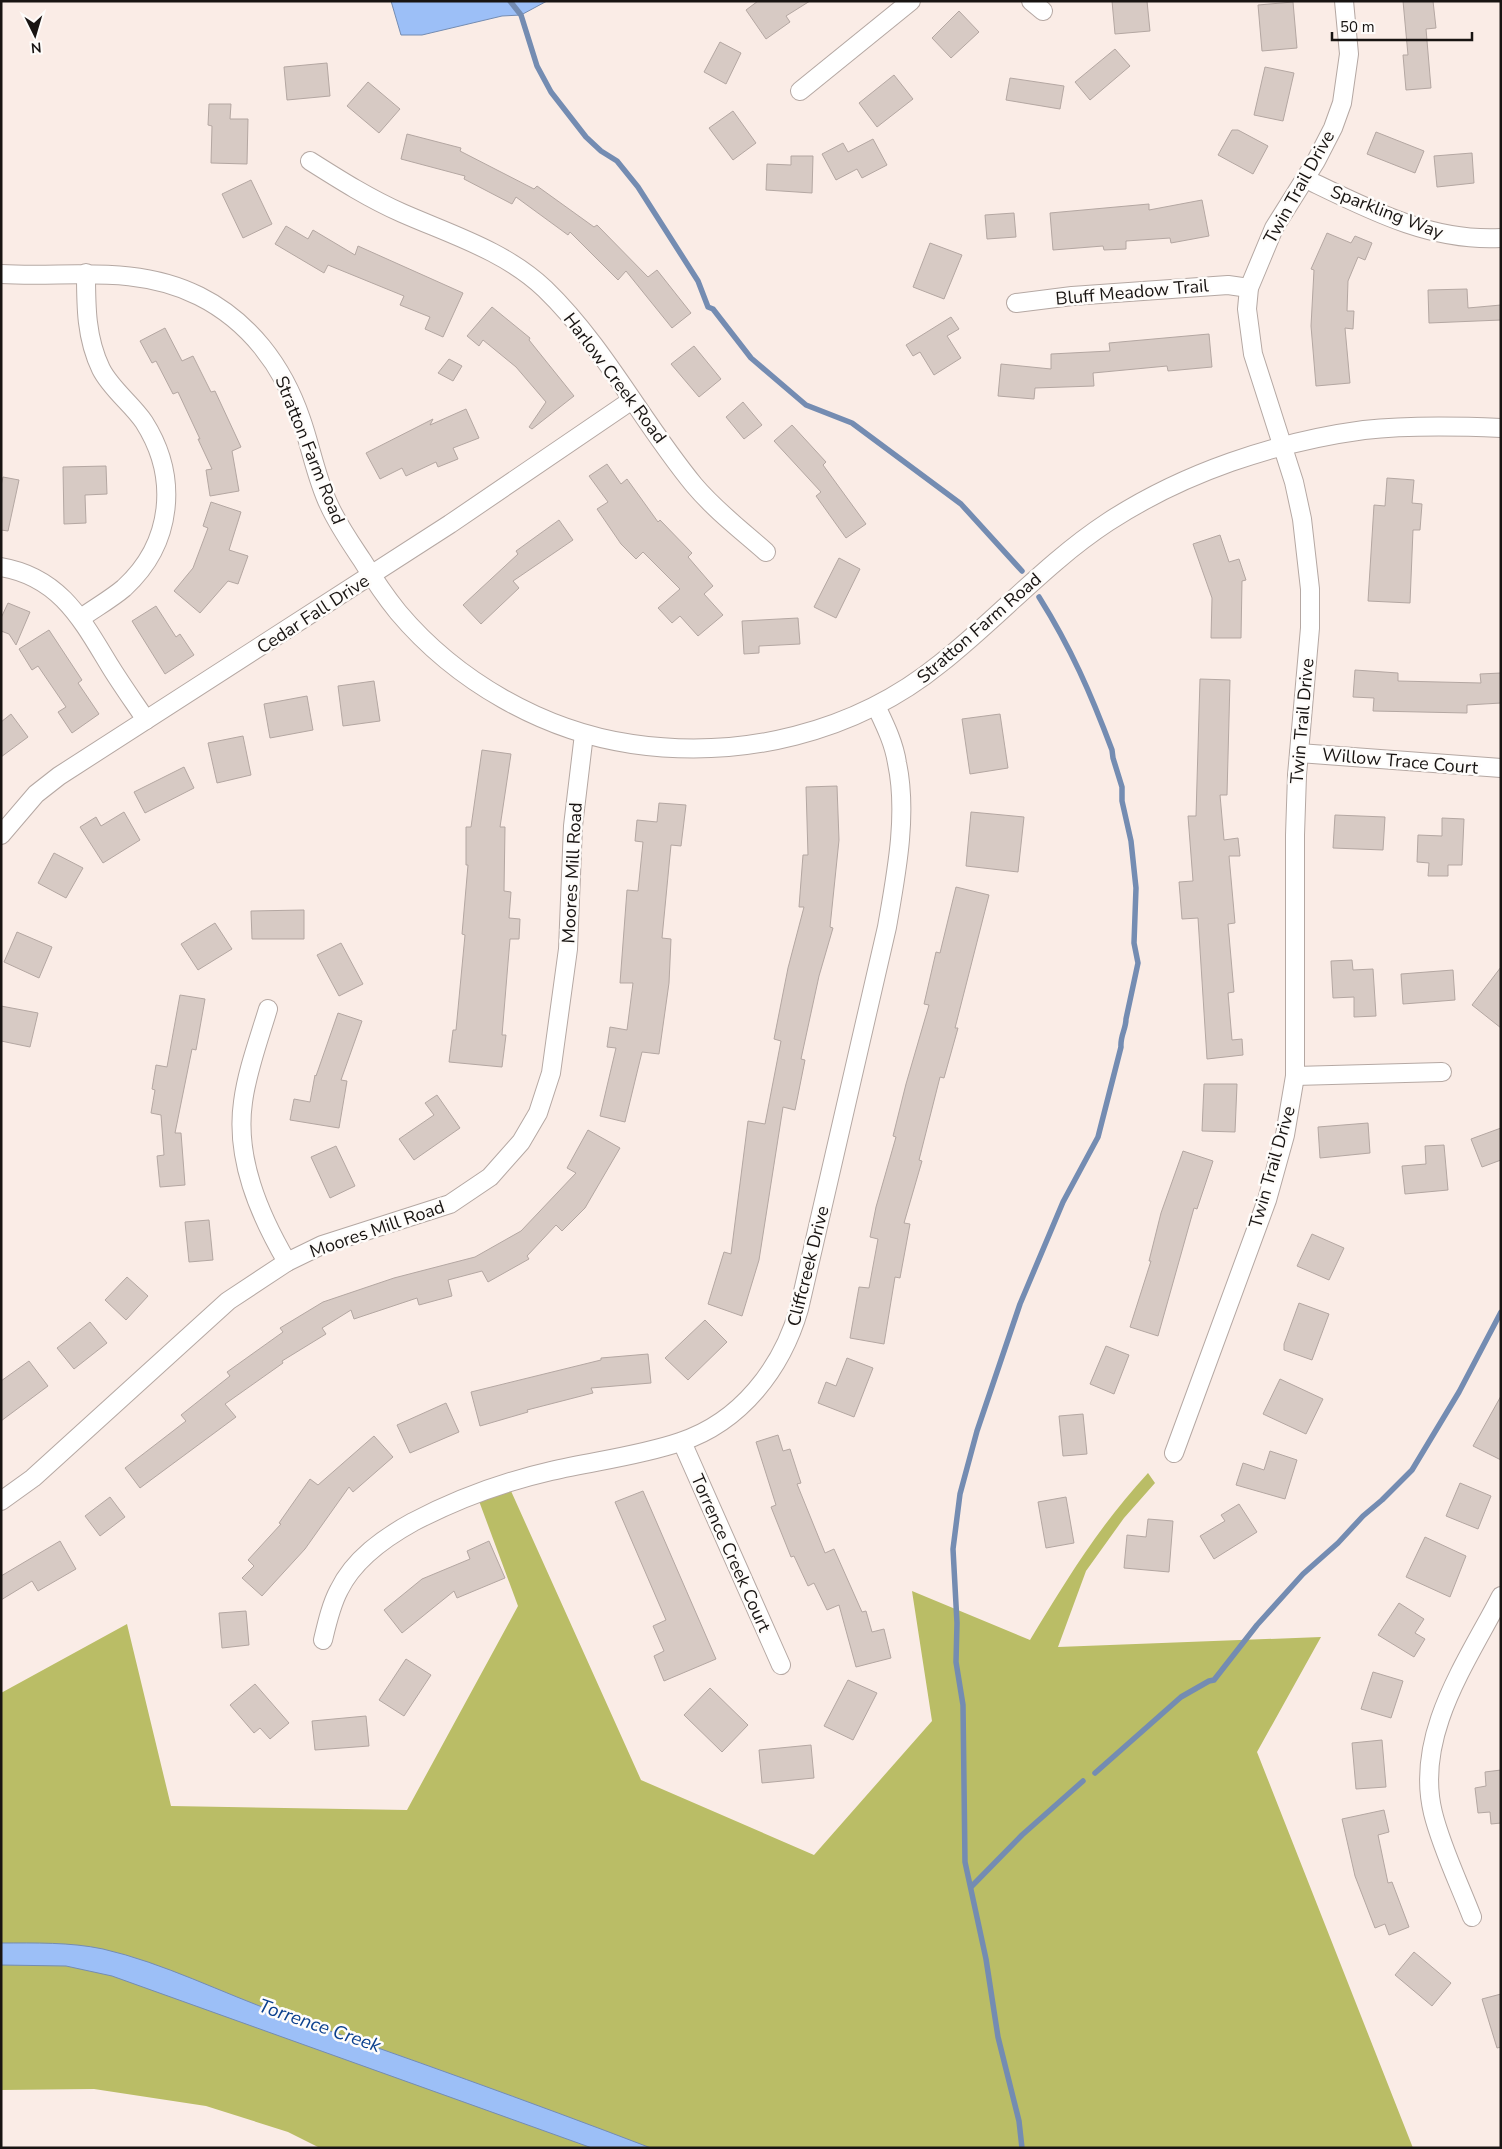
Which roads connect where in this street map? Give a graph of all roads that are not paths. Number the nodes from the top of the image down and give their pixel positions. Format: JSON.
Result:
{"nodes":[{"id":1,"x":911,"y":1,"type":"edge"},
{"id":2,"x":1344,"y":1,"type":"edge"},
{"id":3,"x":800,"y":91,"type":"dead end"},
{"id":4,"x":310,"y":161,"type":"dead end"},
{"id":5,"x":1306,"y":179,"type":"junction"},
{"id":6,"x":1501,"y":238,"type":"edge"},
{"id":7,"x":86,"y":273,"type":"junction"},
{"id":8,"x":1,"y":274,"type":"edge"},
{"id":9,"x":1249,"y":288,"type":"junction"},
{"id":10,"x":1016,"y":303,"type":"dead end"},
{"id":11,"x":632,"y":400,"type":"junction"},
{"id":12,"x":1501,"y":428,"type":"edge"},
{"id":13,"x":1283,"y":447,"type":"junction"},
{"id":14,"x":766,"y":552,"type":"dead end"},
{"id":15,"x":1,"y":567,"type":"edge"},
{"id":16,"x":372,"y":576,"type":"junction"},
{"id":17,"x":81,"y":618,"type":"junction"},
{"id":18,"x":876,"y":706,"type":"junction"},
{"id":19,"x":146,"y":720,"type":"junction"},
{"id":20,"x":584,"y":734,"type":"junction"},
{"id":21,"x":1299,"y":753,"type":"junction"},
{"id":22,"x":1501,"y":768,"type":"edge"},
{"id":23,"x":1,"y":835,"type":"edge"},
{"id":24,"x":268,"y":1009,"type":"dead end"},
{"id":25,"x":1442,"y":1072,"type":"dead end"},
{"id":26,"x":1296,"y":1076,"type":"junction"},
{"id":27,"x":287,"y":1262,"type":"junction"},
{"id":28,"x":682,"y":1442,"type":"junction"},
{"id":29,"x":1174,"y":1453,"type":"dead end"},
{"id":30,"x":1,"y":1501,"type":"edge"},
{"id":31,"x":1501,"y":1596,"type":"edge"},
{"id":32,"x":323,"y":1640,"type":"dead end"},
{"id":33,"x":781,"y":1664,"type":"dead end"},
{"id":34,"x":1472,"y":1917,"type":"dead end"}],
"edges":[{"from":1,"to":3,"type":"street"},
{"from":2,"to":5,"type":"street","name":"Twin Trail Drive"},
{"from":4,"to":11,"type":"street","name":"Harlow Creek Road"},
{"from":5,"to":6,"type":"street","name":"Sparkling Way"},
{"from":5,"to":9,"type":"street","name":"Twin Trail Drive"},
{"from":7,"to":8,"type":"street","name":"Stratton Farm Road"},
{"from":7,"to":16,"type":"street","name":"Stratton Farm Road"},
{"from":7,"to":17,"type":"street"},
{"from":9,"to":10,"type":"street","name":"Bluff Meadow Trail"},
{"from":9,"to":13,"type":"street","name":"Twin Trail Drive"},
{"from":11,"to":14,"type":"street","name":"Harlow Creek Road"},
{"from":11,"to":16,"type":"street","name":"Cedar Fall Drive"},
{"from":12,"to":13,"type":"street","name":"Stratton Farm Road"},
{"from":13,"to":18,"type":"street","name":"Stratton Farm Road"},
{"from":13,"to":21,"type":"street","name":"Twin Trail Drive"},
{"from":15,"to":17,"type":"street"},
{"from":16,"to":19,"type":"street","name":"Cedar Fall Drive"},
{"from":16,"to":20,"type":"street","name":"Stratton Farm Road"},
{"from":17,"to":19,"type":"street"},
{"from":18,"to":20,"type":"street","name":"Stratton Farm Road"},
{"from":18,"to":28,"type":"street","name":"Cliffcreek Drive"},
{"from":19,"to":23,"type":"street","name":"Cedar Fall Drive"},
{"from":20,"to":27,"type":"street","name":"Moores Mill Road"},
{"from":21,"to":22,"type":"street","name":"Willow Trace Court"},
{"from":21,"to":26,"type":"street","name":"Twin Trail Drive"},
{"from":24,"to":27,"type":"street"},
{"from":25,"to":26,"type":"street"},
{"from":26,"to":29,"type":"street","name":"Twin Trail Drive"},
{"from":27,"to":30,"type":"street","name":"Moores Mill Road"},
{"from":28,"to":32,"type":"street","name":"Cliffcreek Drive"},
{"from":28,"to":33,"type":"street","name":"Torrence Creek Court"},
{"from":31,"to":34,"type":"street"}]}
